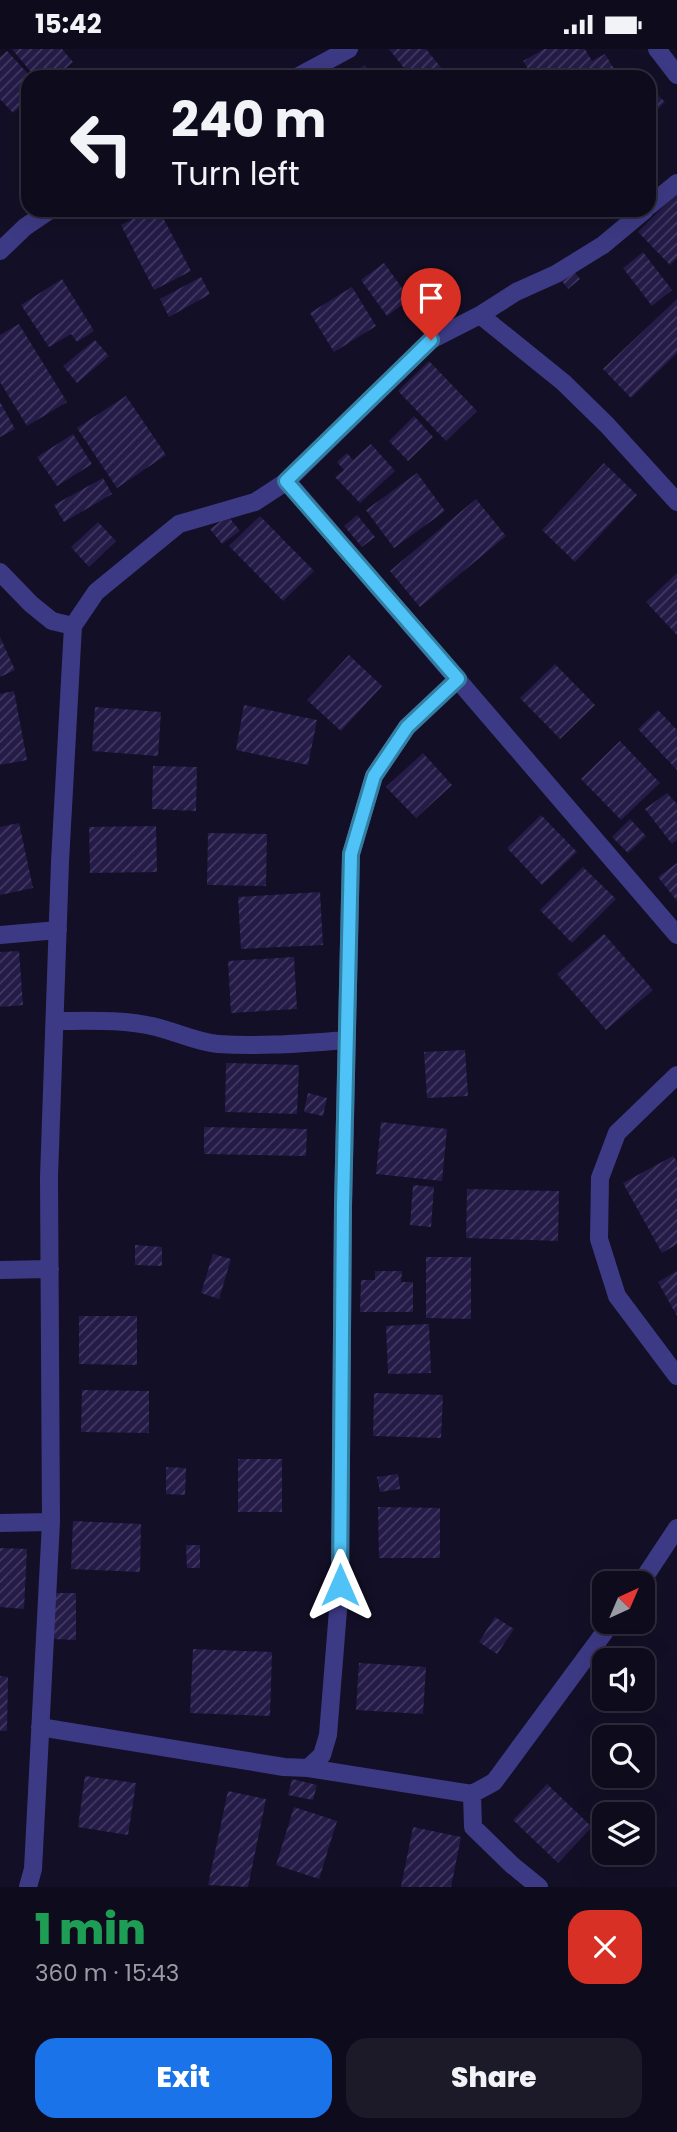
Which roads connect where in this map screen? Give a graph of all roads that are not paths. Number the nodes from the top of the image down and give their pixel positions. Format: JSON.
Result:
{"nodes":[{"id":1,"x":349,"y":49,"type":"edge"},
{"id":2,"x":657,"y":49,"type":"edge"},
{"id":3,"x":310,"y":70,"type":"edge"},
{"id":4,"x":677,"y":75,"type":"edge"},
{"id":5,"x":677,"y":183,"type":"edge"},
{"id":6,"x":656,"y":200,"type":"edge"},
{"id":7,"x":40,"y":217,"type":"edge"},
{"id":8,"x":637,"y":217,"type":"edge"},
{"id":9,"x":0,"y":251,"type":"edge"},
{"id":10,"x":480,"y":315,"type":"junction"},
{"id":11,"x":286,"y":481,"type":"junction"},
{"id":12,"x":677,"y":502,"type":"edge"},
{"id":13,"x":0,"y":572,"type":"edge"},
{"id":14,"x":73,"y":626,"type":"junction"},
{"id":15,"x":458,"y":679,"type":"junction"},
{"id":16,"x":58,"y":930,"type":"junction"},
{"id":17,"x":0,"y":935,"type":"edge"},
{"id":18,"x":677,"y":935,"type":"edge"},
{"id":19,"x":55,"y":1021,"type":"junction"},
{"id":20,"x":347,"y":1040,"type":"junction"},
{"id":21,"x":677,"y":1075,"type":"edge"},
{"id":22,"x":50,"y":1269,"type":"junction"},
{"id":23,"x":0,"y":1270,"type":"edge"},
{"id":24,"x":677,"y":1376,"type":"edge"},
{"id":25,"x":51,"y":1522,"type":"junction"},
{"id":26,"x":0,"y":1523,"type":"edge"},
{"id":27,"x":677,"y":1528,"type":"edge"},
{"id":28,"x":649,"y":1571,"type":"edge"},
{"id":29,"x":602,"y":1635,"type":"edge"},
{"id":30,"x":40,"y":1727,"type":"junction"},
{"id":31,"x":308,"y":1768,"type":"junction"},
{"id":32,"x":472,"y":1794,"type":"junction"},
{"id":33,"x":28,"y":1887,"type":"edge"},
{"id":34,"x":539,"y":1887,"type":"edge"}],
"edges":[{"from":1,"to":3,"type":"street"},
{"from":2,"to":4,"type":"street"},
{"from":5,"to":6,"type":"street"},
{"from":7,"to":9,"type":"street"},
{"from":8,"to":10,"type":"street"},
{"from":10,"to":11,"type":"street"},
{"from":10,"to":12,"type":"street"},
{"from":11,"to":14,"type":"street"},
{"from":11,"to":15,"type":"street"},
{"from":13,"to":14,"type":"street"},
{"from":14,"to":16,"type":"street"},
{"from":15,"to":18,"type":"street"},
{"from":15,"to":20,"type":"street"},
{"from":16,"to":17,"type":"street"},
{"from":16,"to":19,"type":"street"},
{"from":19,"to":20,"type":"street"},
{"from":19,"to":22,"type":"street"},
{"from":20,"to":31,"type":"street"},
{"from":21,"to":24,"type":"street"},
{"from":22,"to":23,"type":"street"},
{"from":22,"to":25,"type":"street"},
{"from":25,"to":26,"type":"street"},
{"from":25,"to":30,"type":"street"},
{"from":27,"to":28,"type":"street"},
{"from":29,"to":32,"type":"street"},
{"from":30,"to":31,"type":"street"},
{"from":30,"to":33,"type":"street"},
{"from":31,"to":32,"type":"street"},
{"from":32,"to":34,"type":"street"}]}
